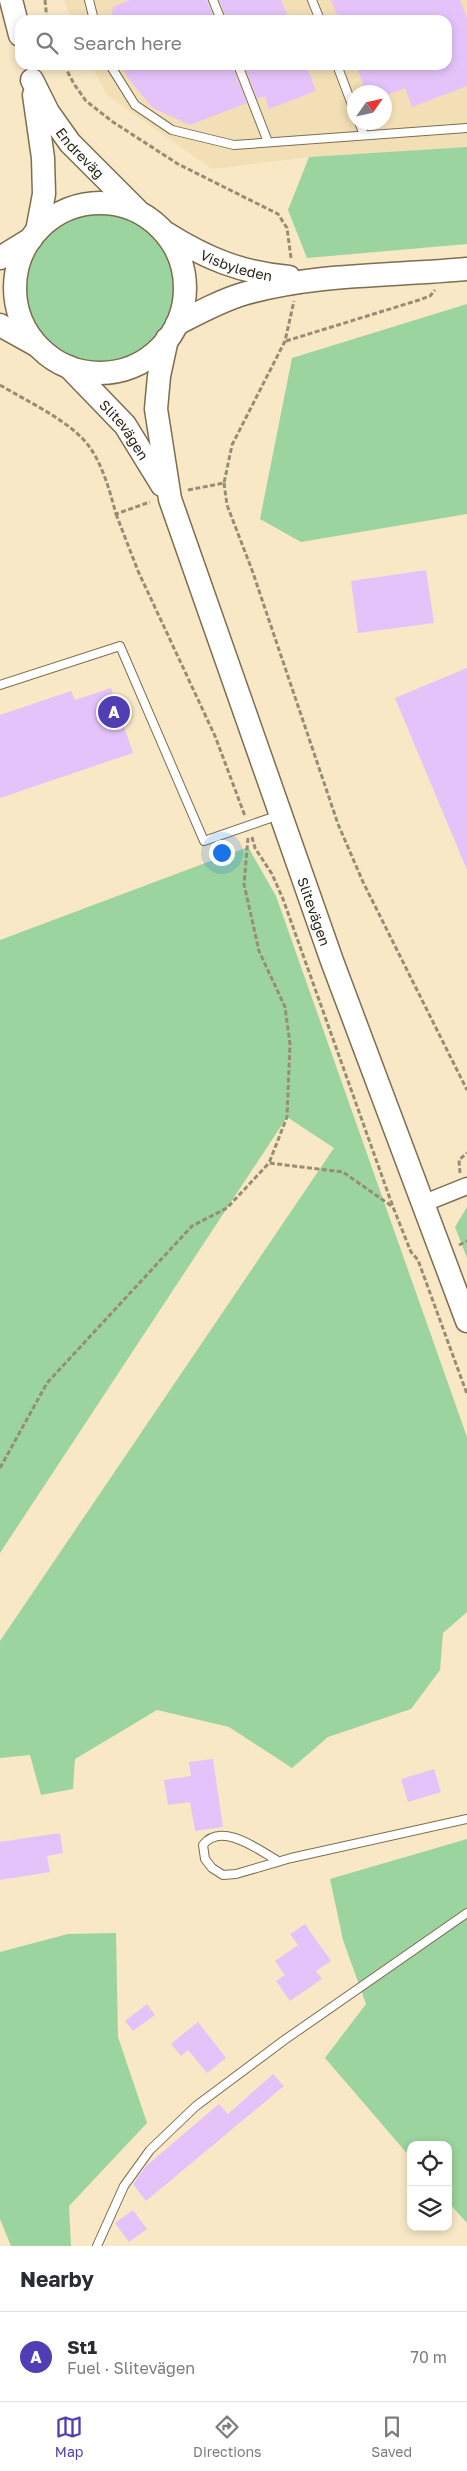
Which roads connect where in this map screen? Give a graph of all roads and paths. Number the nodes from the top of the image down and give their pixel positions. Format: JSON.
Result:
{"nodes":[{"id":1,"x":11,"y":0,"type":"edge"},
{"id":2,"x":45,"y":0,"type":"edge"},
{"id":3,"x":89,"y":0,"type":"edge"},
{"id":4,"x":213,"y":0,"type":"edge"},
{"id":5,"x":312,"y":0,"type":"edge"},
{"id":6,"x":46,"y":15,"type":"edge"},
{"id":7,"x":93,"y":15,"type":"edge"},
{"id":8,"x":219,"y":15,"type":"edge"},
{"id":9,"x":318,"y":15,"type":"edge"},
{"id":10,"x":15,"y":16,"type":"edge"},
{"id":11,"x":67,"y":70,"type":"edge"},
{"id":12,"x":113,"y":70,"type":"edge"},
{"id":13,"x":240,"y":70,"type":"edge"},
{"id":14,"x":339,"y":70,"type":"edge"},
{"id":15,"x":30,"y":72,"type":"edge"},
{"id":16,"x":347,"y":91,"type":"edge"},
{"id":17,"x":467,"y":128,"type":"edge"},
{"id":18,"x":362,"y":130,"type":"edge"},
{"id":19,"x":364,"y":135,"type":"junction"},
{"id":20,"x":268,"y":142,"type":"junction"},
{"id":21,"x":141,"y":214,"type":"junction"},
{"id":22,"x":163,"y":231,"type":"junction"},
{"id":23,"x":34,"y":235,"type":"junction"},
{"id":24,"x":0,"y":258,"type":"edge"},
{"id":25,"x":291,"y":258,"type":"dead end"},
{"id":26,"x":467,"y":269,"type":"edge"},
{"id":27,"x":443,"y":271,"type":"junction"},
{"id":28,"x":315,"y":279,"type":"junction"},
{"id":29,"x":294,"y":298,"type":"dead end"},
{"id":30,"x":0,"y":325,"type":"edge"},
{"id":31,"x":172,"y":332,"type":"junction"},
{"id":32,"x":285,"y":341,"type":"junction"},
{"id":33,"x":39,"y":346,"type":"junction"},
{"id":34,"x":69,"y":367,"type":"junction"},
{"id":35,"x":0,"y":385,"type":"edge"},
{"id":36,"x":224,"y":483,"type":"junction"},
{"id":37,"x":170,"y":497,"type":"junction"},
{"id":38,"x":116,"y":514,"type":"junction"},
{"id":39,"x":0,"y":685,"type":"edge"},
{"id":40,"x":279,"y":815,"type":"junction"},
{"id":41,"x":249,"y":827,"type":"junction"},
{"id":42,"x":467,"y":1090,"type":"edge"},
{"id":43,"x":270,"y":1163,"type":"junction"},
{"id":44,"x":467,"y":1186,"type":"edge"},
{"id":45,"x":422,"y":1204,"type":"junction"},
{"id":46,"x":393,"y":1207,"type":"junction"},
{"id":47,"x":467,"y":1321,"type":"edge"},
{"id":48,"x":467,"y":1394,"type":"edge"},
{"id":49,"x":0,"y":1468,"type":"edge"},
{"id":50,"x":467,"y":1819,"type":"edge"},
{"id":51,"x":278,"y":1861,"type":"junction"},
{"id":52,"x":467,"y":1913,"type":"edge"},
{"id":53,"x":97,"y":2246,"type":"edge"}],
"edges":[{"from":1,"to":10,"type":"main road"},
{"from":2,"to":6,"type":"path"},
{"from":3,"to":7,"type":"lane"},
{"from":4,"to":8,"type":"lane"},
{"from":5,"to":9,"type":"lane"},
{"from":11,"to":25,"type":"path"},
{"from":12,"to":20,"type":"lane"},
{"from":13,"to":20,"type":"lane"},
{"from":14,"to":16,"type":"lane"},
{"from":15,"to":21,"type":"main road","name":"Endreväg"},
{"from":15,"to":23,"type":"main road","name":"Endreväg"},
{"from":17,"to":19,"type":"lane"},
{"from":18,"to":19,"type":"lane"},
{"from":19,"to":20,"type":"lane"},
{"from":21,"to":22,"type":"main road"},
{"from":21,"to":23,"type":"main road"},
{"from":22,"to":28,"type":"main road","name":"Visbyleden"},
{"from":22,"to":31,"type":"main road"},
{"from":23,"to":24,"type":"main road"},
{"from":23,"to":33,"type":"main road"},
{"from":26,"to":27,"type":"main road","name":"Visbyleden"},
{"from":27,"to":28,"type":"main road","name":"Visbyleden"},
{"from":27,"to":32,"type":"path"},
{"from":28,"to":31,"type":"main road","name":"Visbyleden"},
{"from":29,"to":32,"type":"path"},
{"from":30,"to":33,"type":"main road"},
{"from":31,"to":34,"type":"main road"},
{"from":31,"to":37,"type":"main road","name":"Slitevägen"},
{"from":32,"to":36,"type":"path"},
{"from":33,"to":34,"type":"main road"},
{"from":34,"to":37,"type":"main road","name":"Slitevägen"},
{"from":35,"to":38,"type":"path"},
{"from":36,"to":37,"type":"path"},
{"from":36,"to":42,"type":"path"},
{"from":37,"to":38,"type":"path"},
{"from":37,"to":40,"type":"main road","name":"Slitevägen"},
{"from":38,"to":41,"type":"path"},
{"from":39,"to":41,"type":"lane"},
{"from":40,"to":41,"type":"lane"},
{"from":40,"to":45,"type":"main road","name":"Slitevägen"},
{"from":41,"to":43,"type":"path"},
{"from":41,"to":46,"type":"path"},
{"from":43,"to":46,"type":"path"},
{"from":43,"to":49,"type":"path"},
{"from":44,"to":45,"type":"street"},
{"from":45,"to":47,"type":"main road","name":"Slitevägen"},
{"from":46,"to":48,"type":"path"},
{"from":50,"to":51,"type":"lane"},
{"from":51,"to":51,"type":"lane"},
{"from":52,"to":53,"type":"lane"}]}
